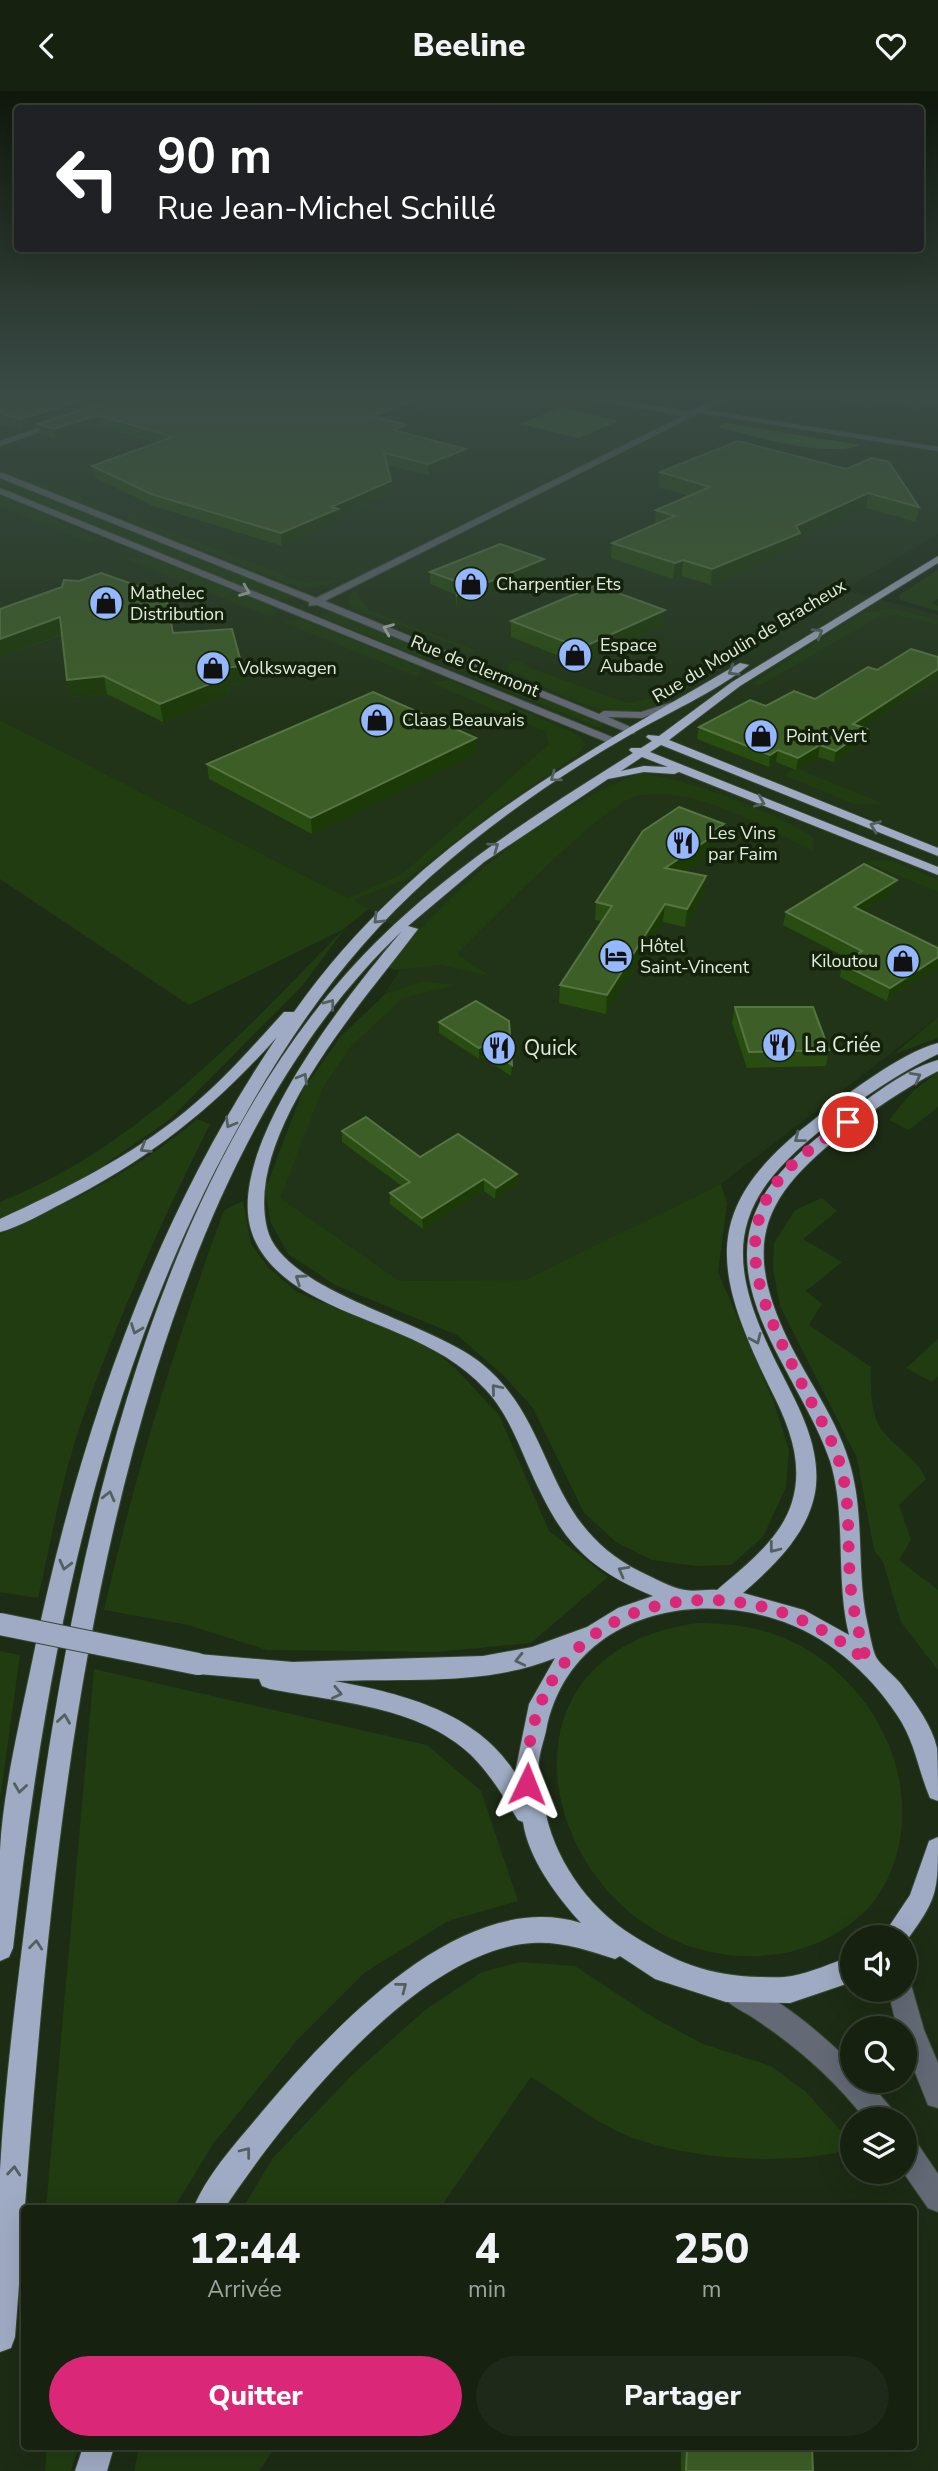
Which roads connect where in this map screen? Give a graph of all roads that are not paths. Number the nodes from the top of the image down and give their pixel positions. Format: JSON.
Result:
{"nodes":[{"id":1,"x":32,"y":504,"type":"edge"},
{"id":2,"x":73,"y":504,"type":"edge"},
{"id":3,"x":512,"y":504,"type":"edge"},
{"id":4,"x":938,"y":547,"type":"edge"},
{"id":5,"x":938,"y":559,"type":"edge"},
{"id":6,"x":318,"y":601,"type":"junction"},
{"id":7,"x":296,"y":612,"type":"junction"},
{"id":8,"x":468,"y":662,"type":"junction"},
{"id":9,"x":441,"y":671,"type":"junction"},
{"id":10,"x":682,"y":702,"type":"junction"},
{"id":11,"x":575,"y":707,"type":"junction"},
{"id":12,"x":631,"y":731,"type":"junction"},
{"id":13,"x":660,"y":740,"type":"junction"},
{"id":14,"x":613,"y":741,"type":"junction"},
{"id":15,"x":641,"y":753,"type":"junction"},
{"id":16,"x":697,"y":776,"type":"junction"},
{"id":17,"x":592,"y":783,"type":"junction"},
{"id":18,"x":938,"y":852,"type":"edge"},
{"id":19,"x":462,"y":870,"type":"junction"},
{"id":20,"x":938,"y":871,"type":"edge"},
{"id":21,"x":335,"y":966,"type":"junction"},
{"id":22,"x":938,"y":1048,"type":"edge"},
{"id":23,"x":938,"y":1065,"type":"edge"},
{"id":24,"x":0,"y":1226,"type":"edge"},
{"id":25,"x":721,"y":1599,"type":"junction"},
{"id":26,"x":685,"y":1600,"type":"junction"},
{"id":27,"x":0,"y":1624,"type":"edge"},
{"id":28,"x":606,"y":1626,"type":"junction"},
{"id":29,"x":867,"y":1662,"type":"junction"},
{"id":30,"x":198,"y":1664,"type":"junction"},
{"id":31,"x":938,"y":1790,"type":"edge"},
{"id":32,"x":536,"y":1831,"type":"junction"},
{"id":33,"x":938,"y":1849,"type":"edge"},
{"id":34,"x":904,"y":1925,"type":"edge"},
{"id":35,"x":0,"y":1948,"type":"edge"},
{"id":36,"x":631,"y":1953,"type":"junction"},
{"id":37,"x":840,"y":1973,"type":"edge"},
{"id":38,"x":732,"y":1990,"type":"junction"},
{"id":39,"x":904,"y":2002,"type":"edge"},
{"id":40,"x":938,"y":2095,"type":"edge"},
{"id":41,"x":872,"y":2107,"type":"edge"},
{"id":42,"x":917,"y":2167,"type":"edge"},
{"id":43,"x":938,"y":2198,"type":"edge"},
{"id":44,"x":211,"y":2205,"type":"edge"},
{"id":45,"x":0,"y":2337,"type":"edge"},
{"id":46,"x":98,"y":2450,"type":"edge"},
{"id":47,"x":91,"y":2471,"type":"edge"}],
"edges":[{"from":1,"to":7,"type":"street","name":"Rue de Clermont","one_way":true},
{"from":2,"to":6,"type":"street","name":"Rue de Clermont"},
{"from":3,"to":6,"type":"street"},
{"from":4,"to":10,"type":"main road","name":"Rue du Moulin de Bracheux","one_way":true},
{"from":13,"to":5,"type":"main road","name":"Rue du Moulin de Bracheux","one_way":true},
{"from":6,"to":7,"type":"street"},
{"from":8,"to":6,"type":"street","name":"Rue de Clermont","one_way":true},
{"from":7,"to":9,"type":"street","name":"Rue de Clermont"},
{"from":8,"to":9,"type":"street"},
{"from":8,"to":11,"type":"street","name":"Rue de Clermont"},
{"from":9,"to":14,"type":"street","name":"Rue de Clermont"},
{"from":10,"to":11,"type":"street"},
{"from":10,"to":12,"type":"main road","name":"Rue du Moulin de Bracheux"},
{"from":11,"to":12,"type":"street","name":"Rue de Clermont"},
{"from":12,"to":13,"type":"main road","name":"Rue de Clermont"},
{"from":12,"to":14,"type":"main road","name":"Rue du Moulin de Bracheux"},
{"from":13,"to":15,"type":"main road","name":"Rue du Moulin de Bracheux"},
{"from":18,"to":13,"type":"main road","name":"Rue de Clermont","one_way":true},
{"from":14,"to":15,"type":"main road","name":"Rue de Clermont"},
{"from":14,"to":21,"type":"main road","name":"Rue du Moulin de Bracheux","one_way":true},
{"from":15,"to":16,"type":"main road","name":"Rue de Clermont"},
{"from":15,"to":17,"type":"main road","name":"Rue du Moulin de Bracheux"},
{"from":16,"to":17,"type":"main road"},
{"from":16,"to":20,"type":"main road","name":"Rue de Clermont","one_way":true},
{"from":19,"to":17,"type":"main road","name":"Rue du Moulin de Bracheux","one_way":true},
{"from":26,"to":19,"type":"main road","one_way":true},
{"from":45,"to":19,"type":"main road","one_way":true},
{"from":21,"to":24,"type":"main road","one_way":true},
{"from":21,"to":35,"type":"main road","one_way":true},
{"from":22,"to":25,"type":"main road","one_way":true},
{"from":29,"to":23,"type":"main road","one_way":true},
{"from":25,"to":26,"type":"main road"},
{"from":25,"to":29,"type":"main road"},
{"from":26,"to":28,"type":"main road"},
{"from":27,"to":30,"type":"main road","bridge":true},
{"from":28,"to":30,"type":"main road","one_way":true},
{"from":28,"to":32,"type":"main road"},
{"from":29,"to":31,"type":"main road"},
{"from":30,"to":32,"type":"main road","one_way":true},
{"from":32,"to":36,"type":"main road"},
{"from":33,"to":34,"type":"main road"},
{"from":36,"to":38,"type":"main road"},
{"from":44,"to":36,"type":"main road","one_way":true},
{"from":37,"to":38,"type":"main road"},
{"from":38,"to":41,"type":"street"},
{"from":39,"to":40,"type":"street"},
{"from":42,"to":43,"type":"street"},
{"from":46,"to":47,"type":"main road"}]}
